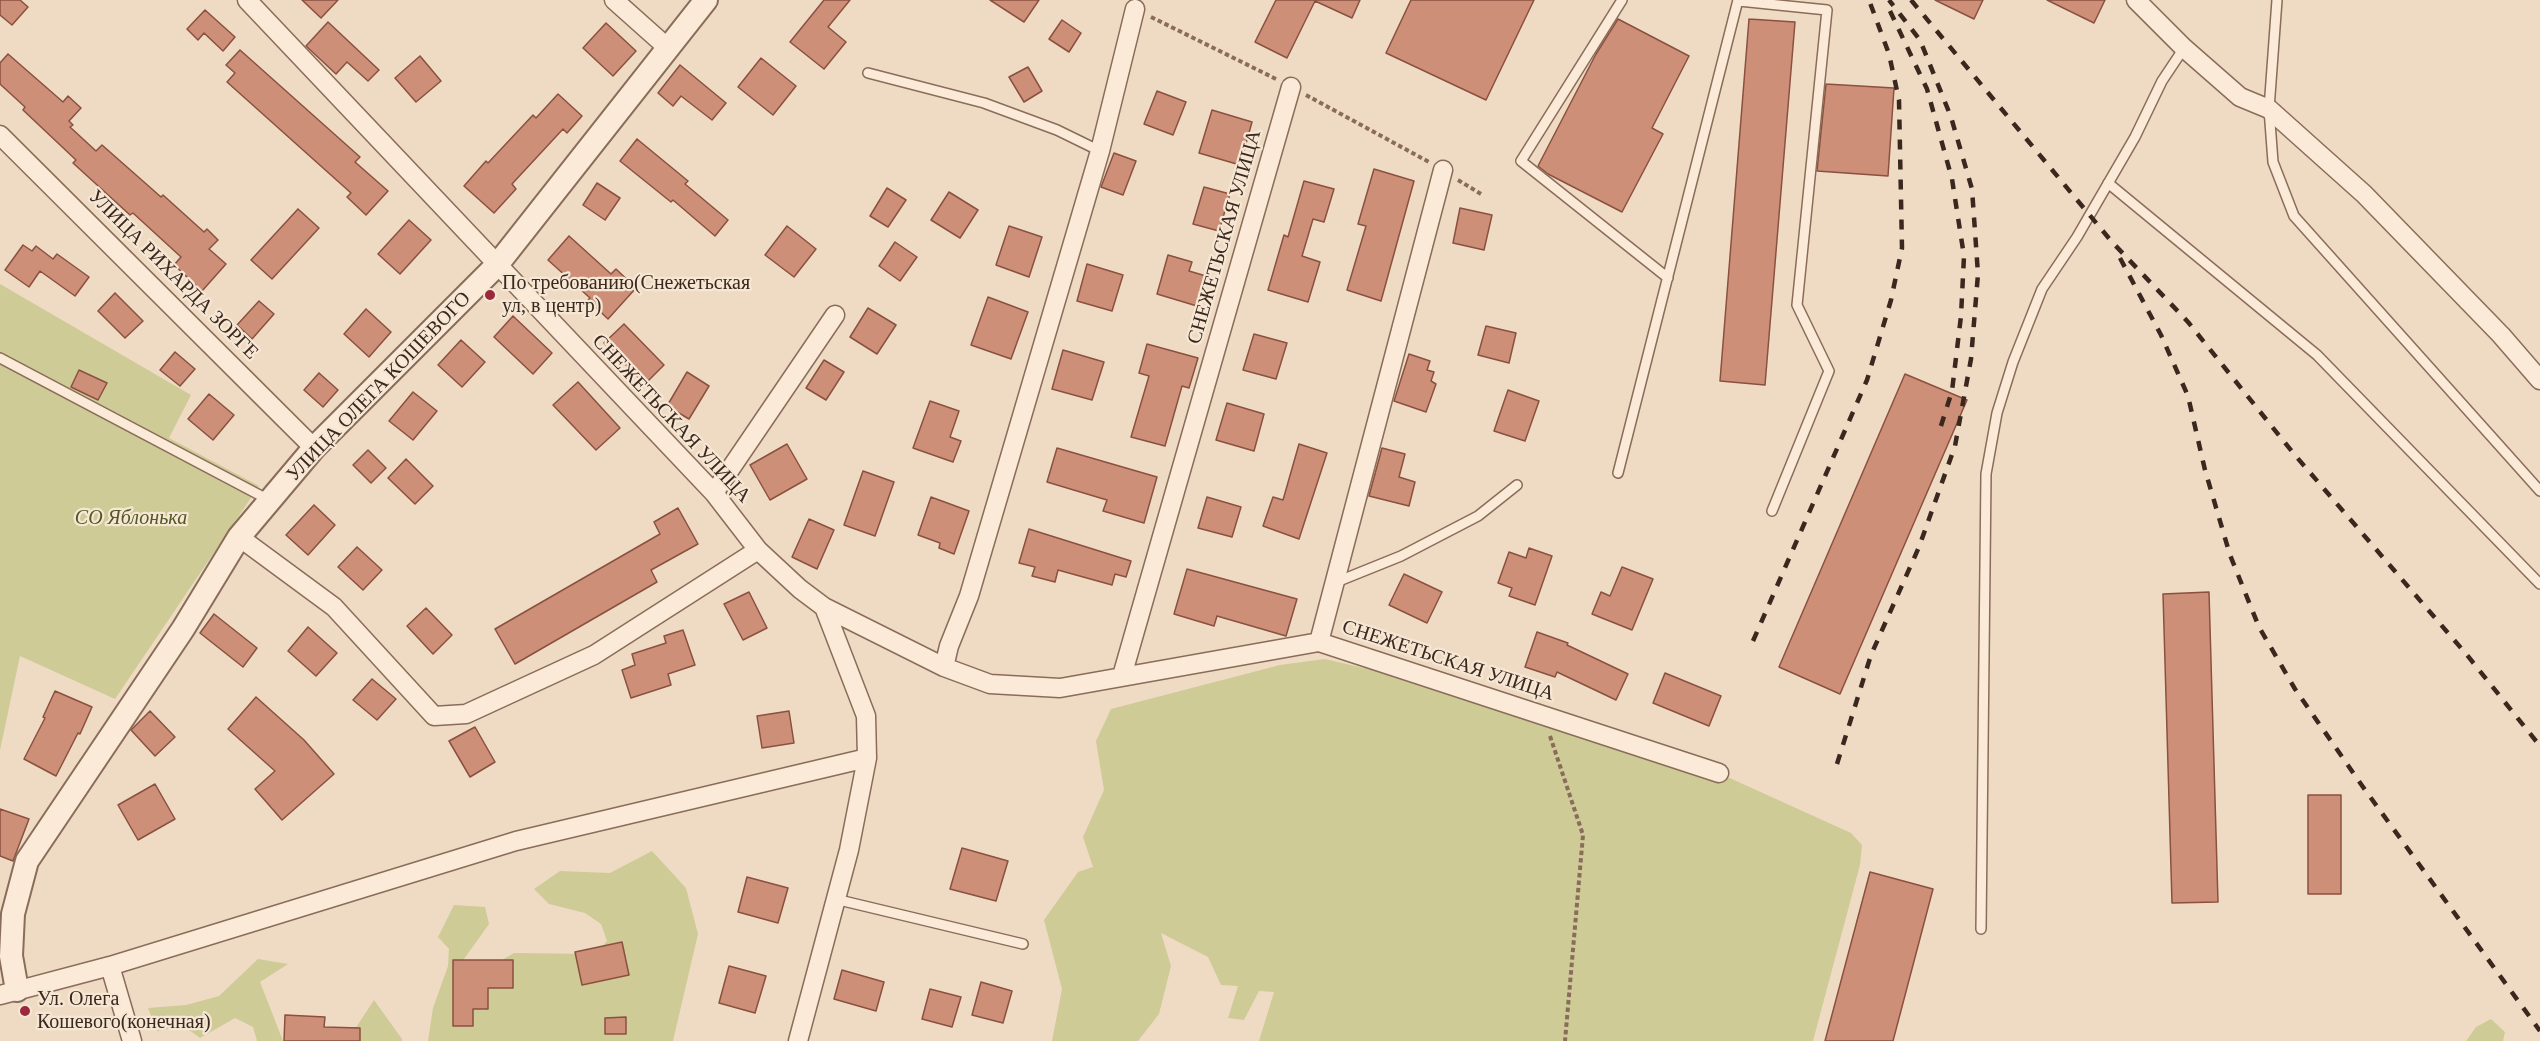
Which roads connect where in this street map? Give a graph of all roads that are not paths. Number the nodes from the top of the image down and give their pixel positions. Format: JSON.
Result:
{"nodes":[{"id":1,"x":248,"y":0,"type":"edge"},
{"id":2,"x":614,"y":0,"type":"edge"},
{"id":3,"x":706,"y":0,"type":"edge"},
{"id":4,"x":1622,"y":0,"type":"edge"},
{"id":5,"x":1738,"y":0,"type":"edge"},
{"id":6,"x":2136,"y":0,"type":"edge"},
{"id":7,"x":2277,"y":0,"type":"edge"},
{"id":8,"x":1135,"y":9,"type":"road end"},
{"id":9,"x":2184,"y":48,"type":"junction"},
{"id":10,"x":669,"y":49,"type":"junction"},
{"id":11,"x":868,"y":73,"type":"dead end"},
{"id":12,"x":1291,"y":87,"type":"road end"},
{"id":13,"x":2269,"y":109,"type":"junction"},
{"id":14,"x":0,"y":135,"type":"edge"},
{"id":15,"x":1100,"y":151,"type":"junction"},
{"id":16,"x":1443,"y":170,"type":"road end"},
{"id":17,"x":2108,"y":183,"type":"junction"},
{"id":18,"x":497,"y":265,"type":"junction"},
{"id":19,"x":1668,"y":278,"type":"junction"},
{"id":20,"x":835,"y":315,"type":"dead end"},
{"id":21,"x":0,"y":358,"type":"edge"},
{"id":22,"x":2540,"y":380,"type":"edge"},
{"id":23,"x":314,"y":448,"type":"junction"},
{"id":24,"x":1618,"y":473,"type":"dead end"},
{"id":25,"x":1517,"y":485,"type":"dead end"},
{"id":26,"x":2540,"y":491,"type":"edge"},
{"id":27,"x":714,"y":493,"type":"junction"},
{"id":28,"x":271,"y":501,"type":"junction"},
{"id":29,"x":1772,"y":511,"type":"dead end"},
{"id":30,"x":239,"y":537,"type":"junction"},
{"id":31,"x":758,"y":550,"type":"junction"},
{"id":32,"x":1334,"y":582,"type":"junction"},
{"id":33,"x":2540,"y":584,"type":"edge"},
{"id":34,"x":824,"y":607,"type":"junction"},
{"id":35,"x":1319,"y":642,"type":"junction"},
{"id":36,"x":944,"y":667,"type":"junction"},
{"id":37,"x":1122,"y":676,"type":"junction"},
{"id":38,"x":867,"y":758,"type":"junction"},
{"id":39,"x":1719,"y":773,"type":"dead end"},
{"id":40,"x":836,"y":899,"type":"junction"},
{"id":41,"x":1981,"y":929,"type":"dead end"},
{"id":42,"x":1023,"y":944,"type":"dead end"},
{"id":43,"x":110,"y":966,"type":"junction"},
{"id":44,"x":8,"y":993,"type":"edge"},
{"id":45,"x":132,"y":1041,"type":"edge"},
{"id":46,"x":798,"y":1041,"type":"edge"}],
"edges":[{"from":1,"to":18,"type":"street","name":"СНЕЖЕТЬСКАЯ УЛИЦА"},
{"from":2,"to":10,"type":"street"},
{"from":3,"to":10,"type":"street","name":"УЛИЦА ОЛЕГА КОШЕВОГО"},
{"from":4,"to":19,"type":"lane"},
{"from":5,"to":19,"type":"lane"},
{"from":5,"to":29,"type":"lane"},
{"from":6,"to":9,"type":"street"},
{"from":7,"to":13,"type":"lane"},
{"from":8,"to":15,"type":"street"},
{"from":9,"to":13,"type":"street"},
{"from":9,"to":17,"type":"lane"},
{"from":10,"to":18,"type":"street","name":"УЛИЦА ОЛЕГА КОШЕВОГО"},
{"from":11,"to":15,"type":"lane"},
{"from":12,"to":37,"type":"street","name":"СНЕЖЕТЬСКАЯ УЛИЦА"},
{"from":13,"to":22,"type":"street"},
{"from":13,"to":26,"type":"lane"},
{"from":14,"to":23,"type":"street","name":"УЛИЦА РИХАРДА ЗОРГЕ"},
{"from":15,"to":36,"type":"street"},
{"from":16,"to":32,"type":"street"},
{"from":17,"to":33,"type":"lane"},
{"from":17,"to":41,"type":"lane"},
{"from":18,"to":23,"type":"street","name":"УЛИЦА ОЛЕГА КОШЕВОГО"},
{"from":18,"to":27,"type":"street","name":"СНЕЖЕТЬСКАЯ УЛИЦА"},
{"from":19,"to":24,"type":"lane"},
{"from":20,"to":27,"type":"street"},
{"from":21,"to":28,"type":"lane"},
{"from":23,"to":28,"type":"street","name":"УЛИЦА ОЛЕГА КОШЕВОГО"},
{"from":25,"to":32,"type":"lane"},
{"from":27,"to":31,"type":"street","name":"СНЕЖЕТЬСКАЯ УЛИЦА"},
{"from":28,"to":30,"type":"street","name":"УЛИЦА ОЛЕГА КОШЕВОГО"},
{"from":30,"to":31,"type":"street"},
{"from":30,"to":44,"type":"street","name":"УЛИЦА ОЛЕГА КОШЕВОГО"},
{"from":31,"to":34,"type":"street","name":"СНЕЖЕТЬСКАЯ УЛИЦА"},
{"from":32,"to":35,"type":"street"},
{"from":34,"to":36,"type":"street","name":"СНЕЖЕТЬСКАЯ УЛИЦА"},
{"from":34,"to":38,"type":"street"},
{"from":35,"to":37,"type":"street","name":"СНЕЖЕТЬСКАЯ УЛИЦА"},
{"from":35,"to":39,"type":"street","name":"СНЕЖЕТЬСКАЯ УЛИЦА"},
{"from":36,"to":37,"type":"street","name":"СНЕЖЕТЬСКАЯ УЛИЦА"},
{"from":38,"to":40,"type":"street"},
{"from":38,"to":43,"type":"street"},
{"from":40,"to":42,"type":"lane"},
{"from":40,"to":46,"type":"street"},
{"from":43,"to":44,"type":"street"},
{"from":43,"to":45,"type":"street"}]}
